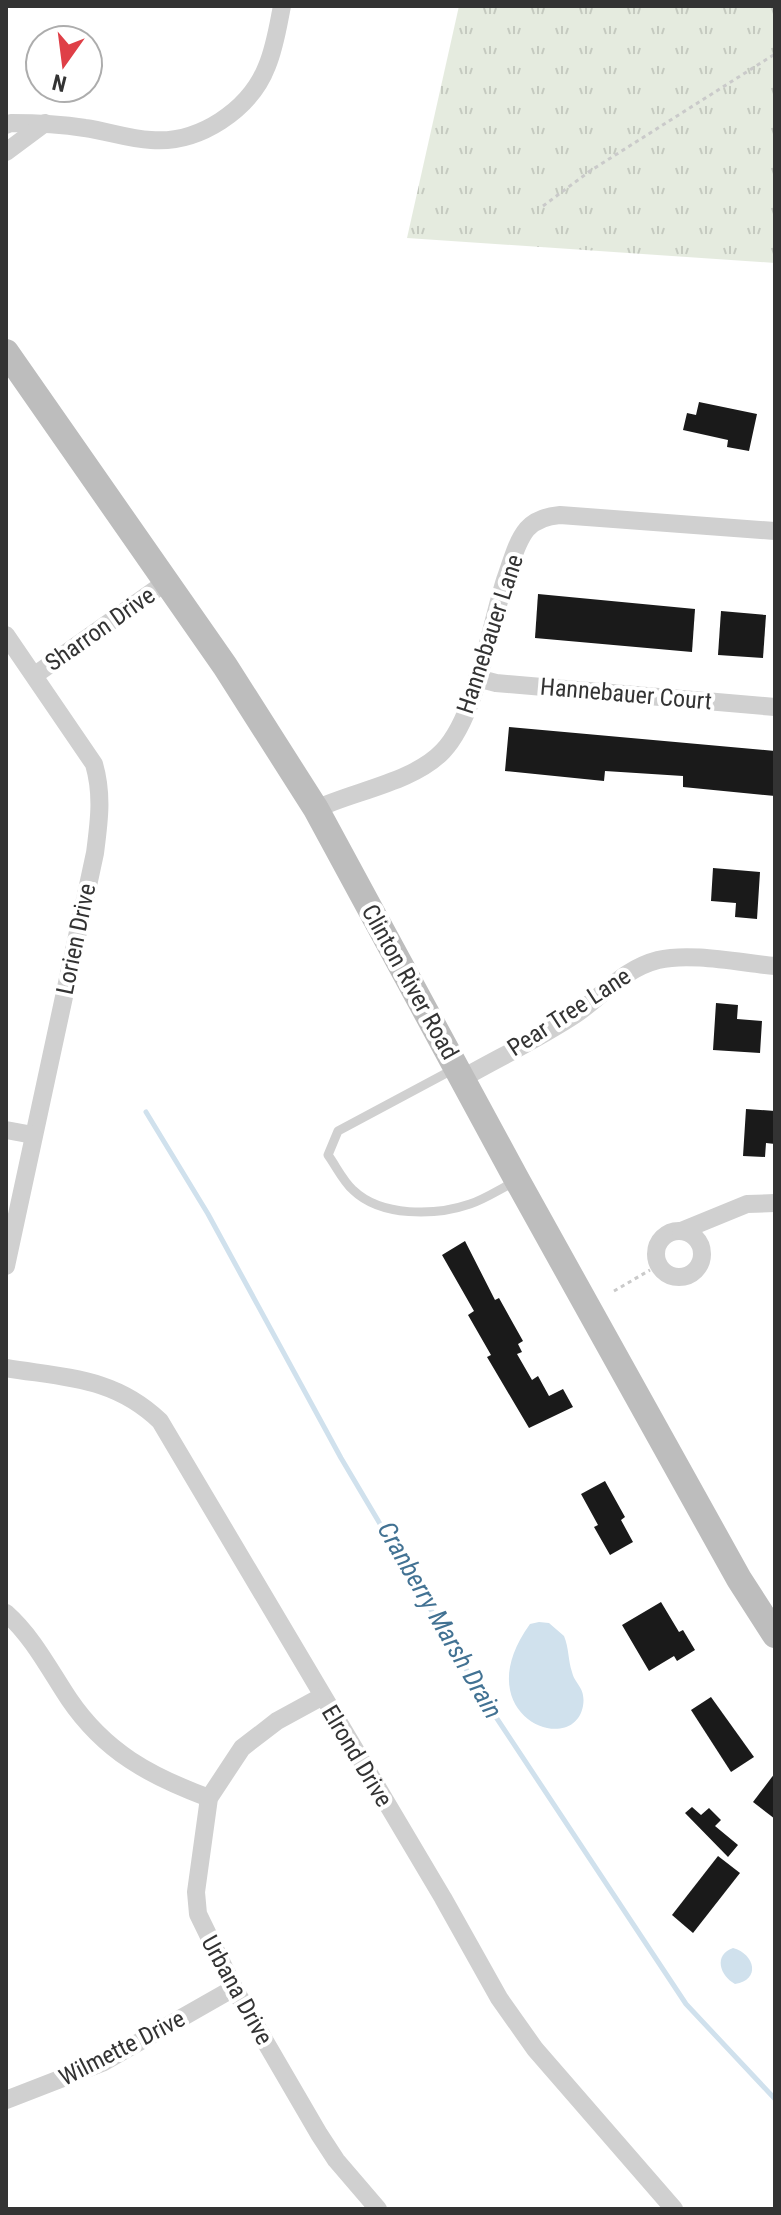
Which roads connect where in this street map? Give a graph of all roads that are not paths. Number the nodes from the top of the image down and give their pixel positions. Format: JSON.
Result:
{"nodes":[{"id":1,"x":282,"y":6,"type":"edge"},
{"id":2,"x":45,"y":123,"type":"junction"},
{"id":3,"x":6,"y":125,"type":"edge"},
{"id":4,"x":6,"y":152,"type":"edge"},
{"id":5,"x":6,"y":352,"type":"edge"},
{"id":6,"x":775,"y":531,"type":"edge"},
{"id":7,"x":166,"y":582,"type":"junction"},
{"id":8,"x":6,"y":635,"type":"edge"},
{"id":9,"x":35,"y":675,"type":"junction"},
{"id":10,"x":477,"y":678,"type":"junction"},
{"id":11,"x":775,"y":707,"type":"edge"},
{"id":12,"x":316,"y":809,"type":"junction"},
{"id":13,"x":775,"y":966,"type":"edge"},
{"id":14,"x":460,"y":1073,"type":"junction"},
{"id":15,"x":6,"y":1130,"type":"edge"},
{"id":16,"x":33,"y":1135,"type":"junction"},
{"id":17,"x":517,"y":1180,"type":"junction"},
{"id":18,"x":775,"y":1203,"type":"edge"},
{"id":19,"x":718,"y":1214,"type":"junction"},
{"id":20,"x":681,"y":1231,"type":"junction"},
{"id":21,"x":702,"y":1248,"type":"junction"},
{"id":22,"x":6,"y":1266,"type":"edge"},
{"id":23,"x":6,"y":1368,"type":"edge"},
{"id":24,"x":6,"y":1613,"type":"edge"},
{"id":25,"x":775,"y":1635,"type":"edge"},
{"id":26,"x":321,"y":1697,"type":"junction"},
{"id":27,"x":209,"y":1798,"type":"junction"},
{"id":28,"x":234,"y":1988,"type":"junction"},
{"id":29,"x":6,"y":2100,"type":"edge"},
{"id":30,"x":378,"y":2209,"type":"edge"},
{"id":31,"x":674,"y":2209,"type":"edge"}],
"edges":[{"from":1,"to":2,"type":"street"},
{"from":2,"to":3,"type":"street"},
{"from":2,"to":4,"type":"street"},
{"from":5,"to":7,"type":"street","name":"Clinton River Road"},
{"from":6,"to":10,"type":"street","name":"Hannebauer Lane"},
{"from":7,"to":9,"type":"street","name":"Sharron Drive"},
{"from":7,"to":12,"type":"street","name":"Clinton River Road"},
{"from":8,"to":9,"type":"street","name":"Lorien Drive"},
{"from":9,"to":16,"type":"street","name":"Lorien Drive"},
{"from":10,"to":11,"type":"street","name":"Hannebauer Court"},
{"from":10,"to":12,"type":"street","name":"Hannebauer Lane"},
{"from":12,"to":14,"type":"street","name":"Clinton River Road"},
{"from":13,"to":14,"type":"street","name":"Pear Tree Lane"},
{"from":14,"to":17,"type":"street","name":"Clinton River Road"},
{"from":14,"to":17,"type":"lane"},
{"from":15,"to":16,"type":"street"},
{"from":16,"to":22,"type":"street","name":"Lorien Drive"},
{"from":17,"to":25,"type":"street","name":"Clinton River Road"},
{"from":18,"to":19,"type":"street"},
{"from":19,"to":20,"type":"street"},
{"from":19,"to":21,"type":"street"},
{"from":20,"to":21,"type":"street"},
{"from":20,"to":21,"type":"street"},
{"from":23,"to":26,"type":"street","name":"Elrond Drive"},
{"from":24,"to":27,"type":"street"},
{"from":26,"to":27,"type":"street","name":"Urbana Drive"},
{"from":26,"to":31,"type":"street","name":"Elrond Drive"},
{"from":27,"to":28,"type":"street","name":"Urbana Drive"},
{"from":28,"to":29,"type":"street","name":"Wilmette Drive"},
{"from":28,"to":30,"type":"street","name":"Urbana Drive"}]}
